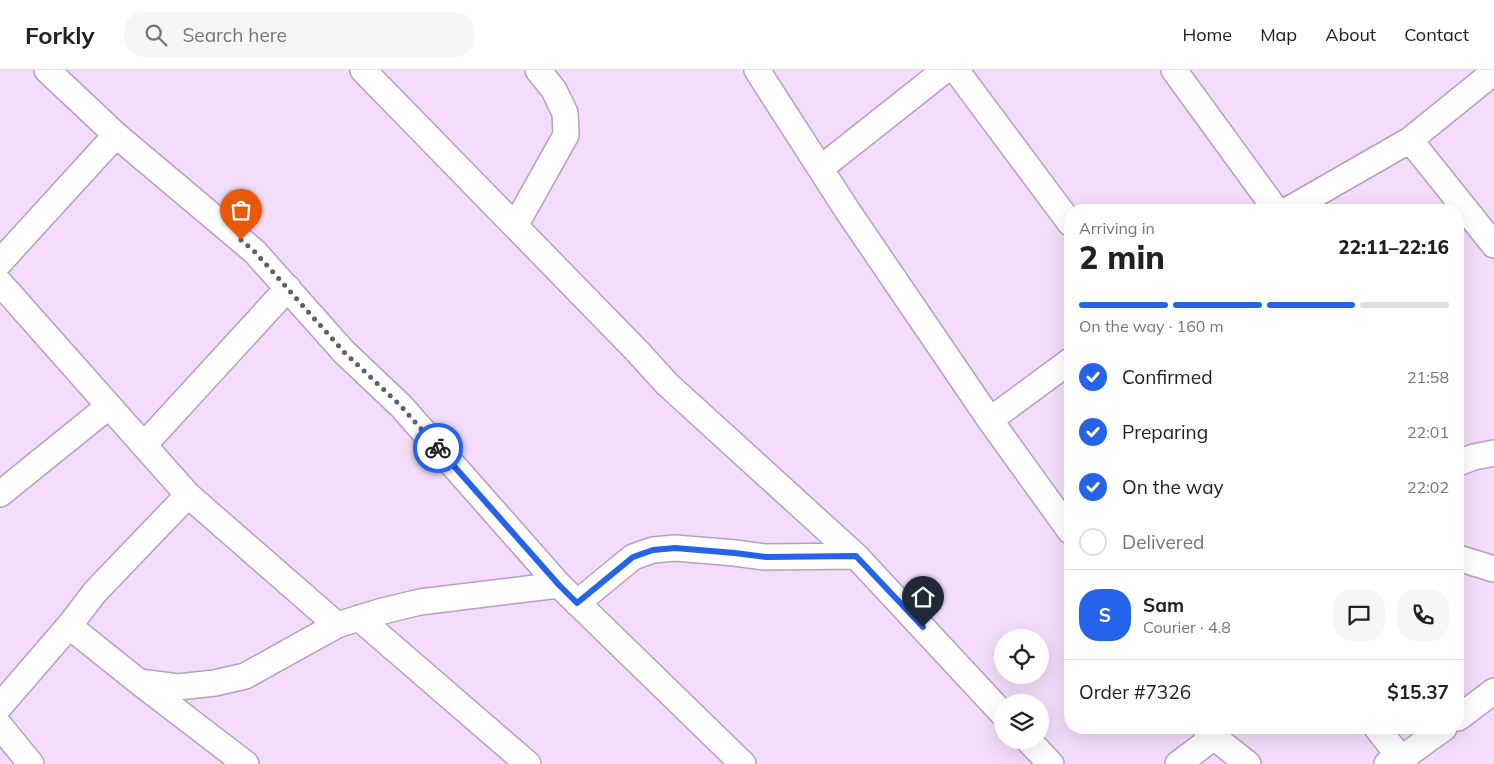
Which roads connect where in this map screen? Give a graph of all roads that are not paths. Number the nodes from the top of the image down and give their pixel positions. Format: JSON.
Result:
{"nodes":[{"id":1,"x":47,"y":70,"type":"edge"},
{"id":2,"x":363,"y":70,"type":"edge"},
{"id":3,"x":538,"y":70,"type":"edge"},
{"id":4,"x":757,"y":70,"type":"edge"},
{"id":5,"x":945,"y":70,"type":"edge"},
{"id":6,"x":956,"y":70,"type":"edge"},
{"id":7,"x":1174,"y":70,"type":"edge"},
{"id":8,"x":1494,"y":72,"type":"edge"},
{"id":9,"x":116,"y":135,"type":"junction"},
{"id":10,"x":1410,"y":140,"type":"junction"},
{"id":11,"x":820,"y":168,"type":"junction"},
{"id":12,"x":1272,"y":204,"type":"edge"},
{"id":13,"x":1298,"y":204,"type":"edge"},
{"id":14,"x":1461,"y":204,"type":"edge"},
{"id":15,"x":1464,"y":208,"type":"edge"},
{"id":16,"x":1064,"y":215,"type":"edge"},
{"id":17,"x":515,"y":226,"type":"junction"},
{"id":18,"x":1494,"y":245,"type":"edge"},
{"id":19,"x":0,"y":262,"type":"edge"},
{"id":20,"x":0,"y":283,"type":"edge"},
{"id":21,"x":288,"y":288,"type":"junction"},
{"id":22,"x":1064,"y":365,"type":"edge"},
{"id":23,"x":109,"y":406,"type":"junction"},
{"id":24,"x":990,"y":420,"type":"junction"},
{"id":25,"x":144,"y":445,"type":"junction"},
{"id":26,"x":1494,"y":453,"type":"edge"},
{"id":27,"x":1464,"y":460,"type":"edge"},
{"id":28,"x":0,"y":494,"type":"edge"},
{"id":29,"x":188,"y":495,"type":"junction"},
{"id":30,"x":1064,"y":524,"type":"edge"},
{"id":31,"x":856,"y":556,"type":"junction"},
{"id":32,"x":1464,"y":560,"type":"edge"},
{"id":33,"x":1494,"y":569,"type":"edge"},
{"id":34,"x":559,"y":585,"type":"junction"},
{"id":35,"x":577,"y":603,"type":"junction"},
{"id":36,"x":348,"y":621,"type":"junction"},
{"id":37,"x":70,"y":626,"type":"junction"},
{"id":38,"x":138,"y":682,"type":"junction"},
{"id":39,"x":1494,"y":691,"type":"edge"},
{"id":40,"x":994,"y":704,"type":"edge"},
{"id":41,"x":0,"y":706,"type":"edge"},
{"id":42,"x":1464,"y":714,"type":"edge"},
{"id":43,"x":0,"y":726,"type":"edge"},
{"id":44,"x":1208,"y":734,"type":"edge"},
{"id":45,"x":1212,"y":734,"type":"edge"},
{"id":46,"x":1381,"y":734,"type":"edge"},
{"id":47,"x":1436,"y":734,"type":"edge"},
{"id":48,"x":1037,"y":749,"type":"edge"},
{"id":49,"x":1398,"y":762,"type":"edge"},
{"id":50,"x":31,"y":764,"type":"edge"},
{"id":51,"x":246,"y":764,"type":"edge"},
{"id":52,"x":528,"y":764,"type":"edge"},
{"id":53,"x":743,"y":764,"type":"edge"},
{"id":54,"x":1051,"y":764,"type":"edge"},
{"id":55,"x":1178,"y":764,"type":"edge"},
{"id":56,"x":1248,"y":764,"type":"edge"}],
"edges":[{"from":1,"to":9,"type":"street"},
{"from":2,"to":17,"type":"street"},
{"from":3,"to":17,"type":"street"},
{"from":4,"to":11,"type":"street"},
{"from":5,"to":11,"type":"street"},
{"from":6,"to":16,"type":"street"},
{"from":7,"to":12,"type":"street"},
{"from":8,"to":10,"type":"street"},
{"from":9,"to":19,"type":"street"},
{"from":9,"to":21,"type":"street"},
{"from":10,"to":13,"type":"street"},
{"from":10,"to":14,"type":"street"},
{"from":11,"to":24,"type":"street"},
{"from":15,"to":18,"type":"street"},
{"from":17,"to":31,"type":"street"},
{"from":20,"to":23,"type":"street"},
{"from":21,"to":25,"type":"street"},
{"from":21,"to":34,"type":"street"},
{"from":22,"to":24,"type":"street"},
{"from":23,"to":25,"type":"street"},
{"from":23,"to":28,"type":"street"},
{"from":24,"to":30,"type":"street"},
{"from":25,"to":29,"type":"street"},
{"from":26,"to":27,"type":"street"},
{"from":29,"to":36,"type":"street"},
{"from":29,"to":37,"type":"street"},
{"from":31,"to":35,"type":"street"},
{"from":31,"to":40,"type":"street"},
{"from":32,"to":33,"type":"street"},
{"from":34,"to":35,"type":"street"},
{"from":34,"to":36,"type":"street"},
{"from":35,"to":53,"type":"street"},
{"from":36,"to":38,"type":"street"},
{"from":36,"to":52,"type":"street"},
{"from":37,"to":38,"type":"street"},
{"from":37,"to":41,"type":"street"},
{"from":38,"to":51,"type":"street"},
{"from":39,"to":42,"type":"street"},
{"from":43,"to":50,"type":"street"},
{"from":44,"to":55,"type":"street"},
{"from":45,"to":56,"type":"street"},
{"from":46,"to":49,"type":"street"},
{"from":47,"to":49,"type":"street"},
{"from":48,"to":54,"type":"street"}]}
